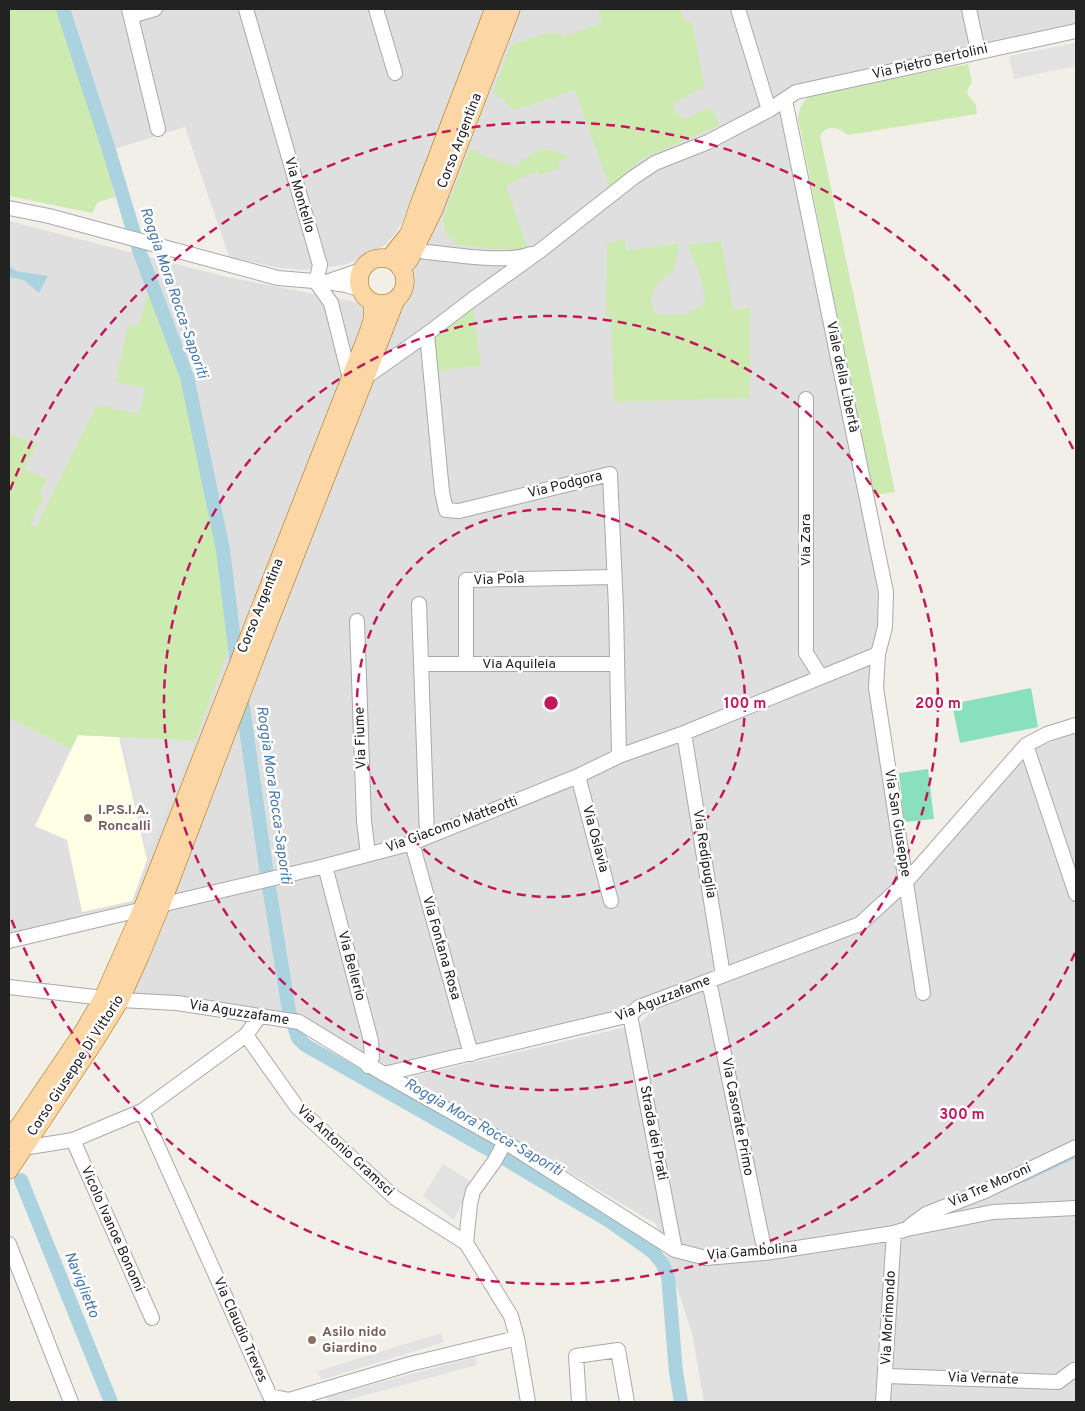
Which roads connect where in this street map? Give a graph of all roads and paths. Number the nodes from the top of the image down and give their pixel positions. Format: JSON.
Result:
{"nodes":[{"id":1,"x":155,"y":9,"type":"edge"},
{"id":2,"x":246,"y":9,"type":"edge"},
{"id":3,"x":376,"y":9,"type":"edge"},
{"id":4,"x":494,"y":9,"type":"edge"},
{"id":5,"x":511,"y":9,"type":"edge"},
{"id":6,"x":738,"y":9,"type":"edge"},
{"id":7,"x":969,"y":9,"type":"edge"},
{"id":8,"x":130,"y":12,"type":"edge"},
{"id":9,"x":1076,"y":31,"type":"edge"},
{"id":10,"x":978,"y":51,"type":"junction"},
{"id":11,"x":395,"y":73,"type":"dead end"},
{"id":12,"x":785,"y":100,"type":"junction"},
{"id":13,"x":769,"y":110,"type":"junction"},
{"id":14,"x":158,"y":129,"type":"dead end"},
{"id":15,"x":9,"y":208,"type":"edge"},
{"id":16,"x":415,"y":248,"type":"junction"},
{"id":17,"x":541,"y":250,"type":"junction"},
{"id":18,"x":395,"y":264,"type":"junction"},
{"id":19,"x":361,"y":270,"type":"junction"},
{"id":20,"x":321,"y":282,"type":"junction"},
{"id":21,"x":367,"y":296,"type":"junction"},
{"id":22,"x":396,"y":299,"type":"junction"},
{"id":23,"x":428,"y":334,"type":"junction"},
{"id":24,"x":358,"y":378,"type":"junction"},
{"id":25,"x":806,"y":399,"type":"dead end"},
{"id":26,"x":614,"y":577,"type":"junction"},
{"id":27,"x":419,"y":604,"type":"dead end"},
{"id":28,"x":356,"y":621,"type":"dead end"},
{"id":29,"x":878,"y":654,"type":"junction"},
{"id":30,"x":421,"y":664,"type":"junction"},
{"id":31,"x":466,"y":664,"type":"junction"},
{"id":32,"x":617,"y":664,"type":"junction"},
{"id":33,"x":821,"y":677,"type":"junction"},
{"id":34,"x":1076,"y":725,"type":"edge"},
{"id":35,"x":684,"y":733,"type":"junction"},
{"id":36,"x":1026,"y":745,"type":"junction"},
{"id":37,"x":619,"y":756,"type":"junction"},
{"id":38,"x":578,"y":776,"type":"junction"},
{"id":39,"x":427,"y":837,"type":"junction"},
{"id":40,"x":412,"y":843,"type":"junction"},
{"id":41,"x":368,"y":854,"type":"junction"},
{"id":42,"x":325,"y":866,"type":"junction"},
{"id":43,"x":906,"y":882,"type":"junction"},
{"id":44,"x":1076,"y":894,"type":"edge"},
{"id":45,"x":611,"y":901,"type":"dead end"},
{"id":46,"x":161,"y":905,"type":"junction"},
{"id":47,"x":142,"y":910,"type":"junction"},
{"id":48,"x":9,"y":941,"type":"edge"},
{"id":49,"x":723,"y":974,"type":"junction"},
{"id":50,"x":710,"y":981,"type":"junction"},
{"id":51,"x":9,"y":987,"type":"edge"},
{"id":52,"x":924,"y":993,"type":"dead end"},
{"id":53,"x":111,"y":999,"type":"junction"},
{"id":54,"x":630,"y":1015,"type":"junction"},
{"id":55,"x":259,"y":1016,"type":"junction"},
{"id":56,"x":246,"y":1035,"type":"junction"},
{"id":57,"x":471,"y":1054,"type":"junction"},
{"id":58,"x":368,"y":1066,"type":"junction"},
{"id":59,"x":384,"y":1074,"type":"junction"},
{"id":60,"x":142,"y":1111,"type":"junction"},
{"id":61,"x":73,"y":1140,"type":"junction"},
{"id":62,"x":13,"y":1146,"type":"edge"},
{"id":63,"x":1076,"y":1147,"type":"edge"},
{"id":64,"x":500,"y":1152,"type":"junction"},
{"id":65,"x":9,"y":1170,"type":"edge"},
{"id":66,"x":984,"y":1191,"type":"junction"},
{"id":67,"x":1076,"y":1208,"type":"edge"},
{"id":68,"x":993,"y":1212,"type":"junction"},
{"id":69,"x":901,"y":1231,"type":"junction"},
{"id":70,"x":466,"y":1243,"type":"junction"},
{"id":71,"x":9,"y":1244,"type":"edge"},
{"id":72,"x":676,"y":1250,"type":"junction"},
{"id":73,"x":765,"y":1253,"type":"junction"},
{"id":74,"x":152,"y":1318,"type":"dead end"},
{"id":75,"x":517,"y":1338,"type":"junction"},
{"id":76,"x":1076,"y":1370,"type":"edge"},
{"id":77,"x":886,"y":1376,"type":"junction"},
{"id":78,"x":271,"y":1399,"type":"edge"},
{"id":79,"x":71,"y":1402,"type":"edge"},
{"id":80,"x":528,"y":1402,"type":"edge"},
{"id":81,"x":579,"y":1402,"type":"edge"},
{"id":82,"x":627,"y":1402,"type":"edge"},
{"id":83,"x":883,"y":1402,"type":"edge"}],
"edges":[{"from":1,"to":8,"type":"street"},
{"from":2,"to":20,"type":"street","name":"Via Montello"},
{"from":3,"to":11,"type":"street"},
{"from":4,"to":18,"type":"main road","name":"Corso Argentina"},
{"from":5,"to":16,"type":"main road","name":"Corso Argentina"},
{"from":6,"to":13,"type":"street"},
{"from":7,"to":10,"type":"street"},
{"from":8,"to":14,"type":"street"},
{"from":9,"to":10,"type":"street","name":"Via Pietro Bertolini"},
{"from":10,"to":12,"type":"street","name":"Via Pietro Bertolini"},
{"from":12,"to":13,"type":"street"},
{"from":12,"to":29,"type":"street","name":"Viale della Libertà"},
{"from":13,"to":17,"type":"street"},
{"from":15,"to":20,"type":"street"},
{"from":16,"to":17,"type":"street"},
{"from":16,"to":18,"type":"main road","name":"Corso Argentina"},
{"from":17,"to":23,"type":"street"},
{"from":18,"to":19,"type":"main road"},
{"from":18,"to":22,"type":"main road"},
{"from":19,"to":20,"type":"street"},
{"from":19,"to":21,"type":"main road"},
{"from":20,"to":21,"type":"street"},
{"from":20,"to":24,"type":"street"},
{"from":21,"to":22,"type":"main road"},
{"from":21,"to":24,"type":"main road","name":"Corso Argentina"},
{"from":22,"to":24,"type":"main road","name":"Corso Argentina"},
{"from":23,"to":24,"type":"street"},
{"from":23,"to":26,"type":"street","name":"Via Podgora"},
{"from":24,"to":46,"type":"main road","name":"Corso Argentina"},
{"from":24,"to":47,"type":"main road","name":"Corso Argentina"},
{"from":25,"to":33,"type":"street","name":"Via Zara"},
{"from":26,"to":31,"type":"street","name":"Via Pola"},
{"from":26,"to":32,"type":"street","name":"Via Podgora"},
{"from":27,"to":30,"type":"street"},
{"from":28,"to":41,"type":"street","name":"Via Fiume"},
{"from":29,"to":33,"type":"street","name":"Via Giacomo Matteotti"},
{"from":29,"to":43,"type":"street","name":"Via San Giuseppe"},
{"from":30,"to":31,"type":"street","name":"Via Aquileia"},
{"from":30,"to":39,"type":"street"},
{"from":31,"to":32,"type":"street","name":"Via Aquileia"},
{"from":32,"to":37,"type":"street","name":"Via Podgora"},
{"from":33,"to":35,"type":"street","name":"Via Giacomo Matteotti"},
{"from":34,"to":36,"type":"street","name":"Via Aguzzafame"},
{"from":35,"to":37,"type":"street","name":"Via Giacomo Matteotti"},
{"from":35,"to":49,"type":"street","name":"Via Redipuglia"},
{"from":36,"to":43,"type":"street","name":"Via Aguzzafame"},
{"from":36,"to":44,"type":"street"},
{"from":37,"to":38,"type":"street","name":"Via Giacomo Matteotti"},
{"from":38,"to":39,"type":"street","name":"Via Giacomo Matteotti"},
{"from":38,"to":45,"type":"street","name":"Via Oslavia"},
{"from":39,"to":40,"type":"street","name":"Via Giacomo Matteotti"},
{"from":40,"to":41,"type":"street","name":"Via Giacomo Matteotti"},
{"from":40,"to":57,"type":"street","name":"Via Fontana Rosa"},
{"from":41,"to":42,"type":"street","name":"Via Giacomo Matteotti"},
{"from":42,"to":46,"type":"street","name":"Via Giacomo Matteotti"},
{"from":42,"to":58,"type":"street","name":"Via Bellerio"},
{"from":43,"to":49,"type":"street","name":"Via Aguzzafame"},
{"from":43,"to":52,"type":"street","name":"Via San Giuseppe"},
{"from":46,"to":47,"type":"street","name":"Via Giacomo Matteotti"},
{"from":46,"to":53,"type":"main road","name":"Corso Giuseppe Di Vittorio"},
{"from":47,"to":48,"type":"street","name":"Via Giacomo Matteotti"},
{"from":47,"to":53,"type":"main road","name":"Corso Giuseppe Di Vittorio"},
{"from":49,"to":50,"type":"street","name":"Via Aguzzafame"},
{"from":50,"to":54,"type":"street","name":"Via Aguzzafame"},
{"from":50,"to":73,"type":"street","name":"Via Casorate Primo"},
{"from":51,"to":53,"type":"street","name":"Via Aguzzafame"},
{"from":53,"to":55,"type":"street","name":"Via Aguzzafame"},
{"from":53,"to":62,"type":"main road","name":"Corso Giuseppe Di Vittorio"},
{"from":54,"to":57,"type":"street","name":"Via Aguzzafame"},
{"from":54,"to":72,"type":"street","name":"Strada dei Prati"},
{"from":55,"to":56,"type":"street"},
{"from":55,"to":58,"type":"street","name":"Via Aguzzafame"},
{"from":56,"to":60,"type":"street"},
{"from":56,"to":70,"type":"street","name":"Via Antonio Gramsci"},
{"from":57,"to":59,"type":"street","name":"Via Aguzzafame"},
{"from":58,"to":59,"type":"street","name":"Via Aguzzafame"},
{"from":59,"to":64,"type":"street","name":"Via Gambolina"},
{"from":60,"to":61,"type":"street"},
{"from":60,"to":78,"type":"street","name":"Via Claudio Treves"},
{"from":61,"to":62,"type":"street"},
{"from":61,"to":74,"type":"street","name":"Vicolo Ivanoe Bonomi"},
{"from":62,"to":65,"type":"main road","name":"Corso Giuseppe Di Vittorio"},
{"from":63,"to":66,"type":"street","name":"Via Tre Moroni"},
{"from":64,"to":70,"type":"street"},
{"from":64,"to":72,"type":"street","name":"Via Gambolina"},
{"from":66,"to":68,"type":"street"},
{"from":66,"to":69,"type":"street","name":"Via Tre Moroni"},
{"from":67,"to":68,"type":"street","name":"Via Gambolina"},
{"from":68,"to":69,"type":"street","name":"Via Gambolina"},
{"from":69,"to":73,"type":"street","name":"Via Gambolina"},
{"from":69,"to":77,"type":"street","name":"Via Morimondo"},
{"from":70,"to":75,"type":"street"},
{"from":71,"to":79,"type":"street"},
{"from":72,"to":73,"type":"street","name":"Via Gambolina"},
{"from":75,"to":78,"type":"street","name":"Via Claudio Treves"},
{"from":75,"to":80,"type":"street"},
{"from":76,"to":77,"type":"street","name":"Via Vernate"},
{"from":77,"to":83,"type":"street","name":"Via Morimondo"},
{"from":81,"to":82,"type":"street"}]}
